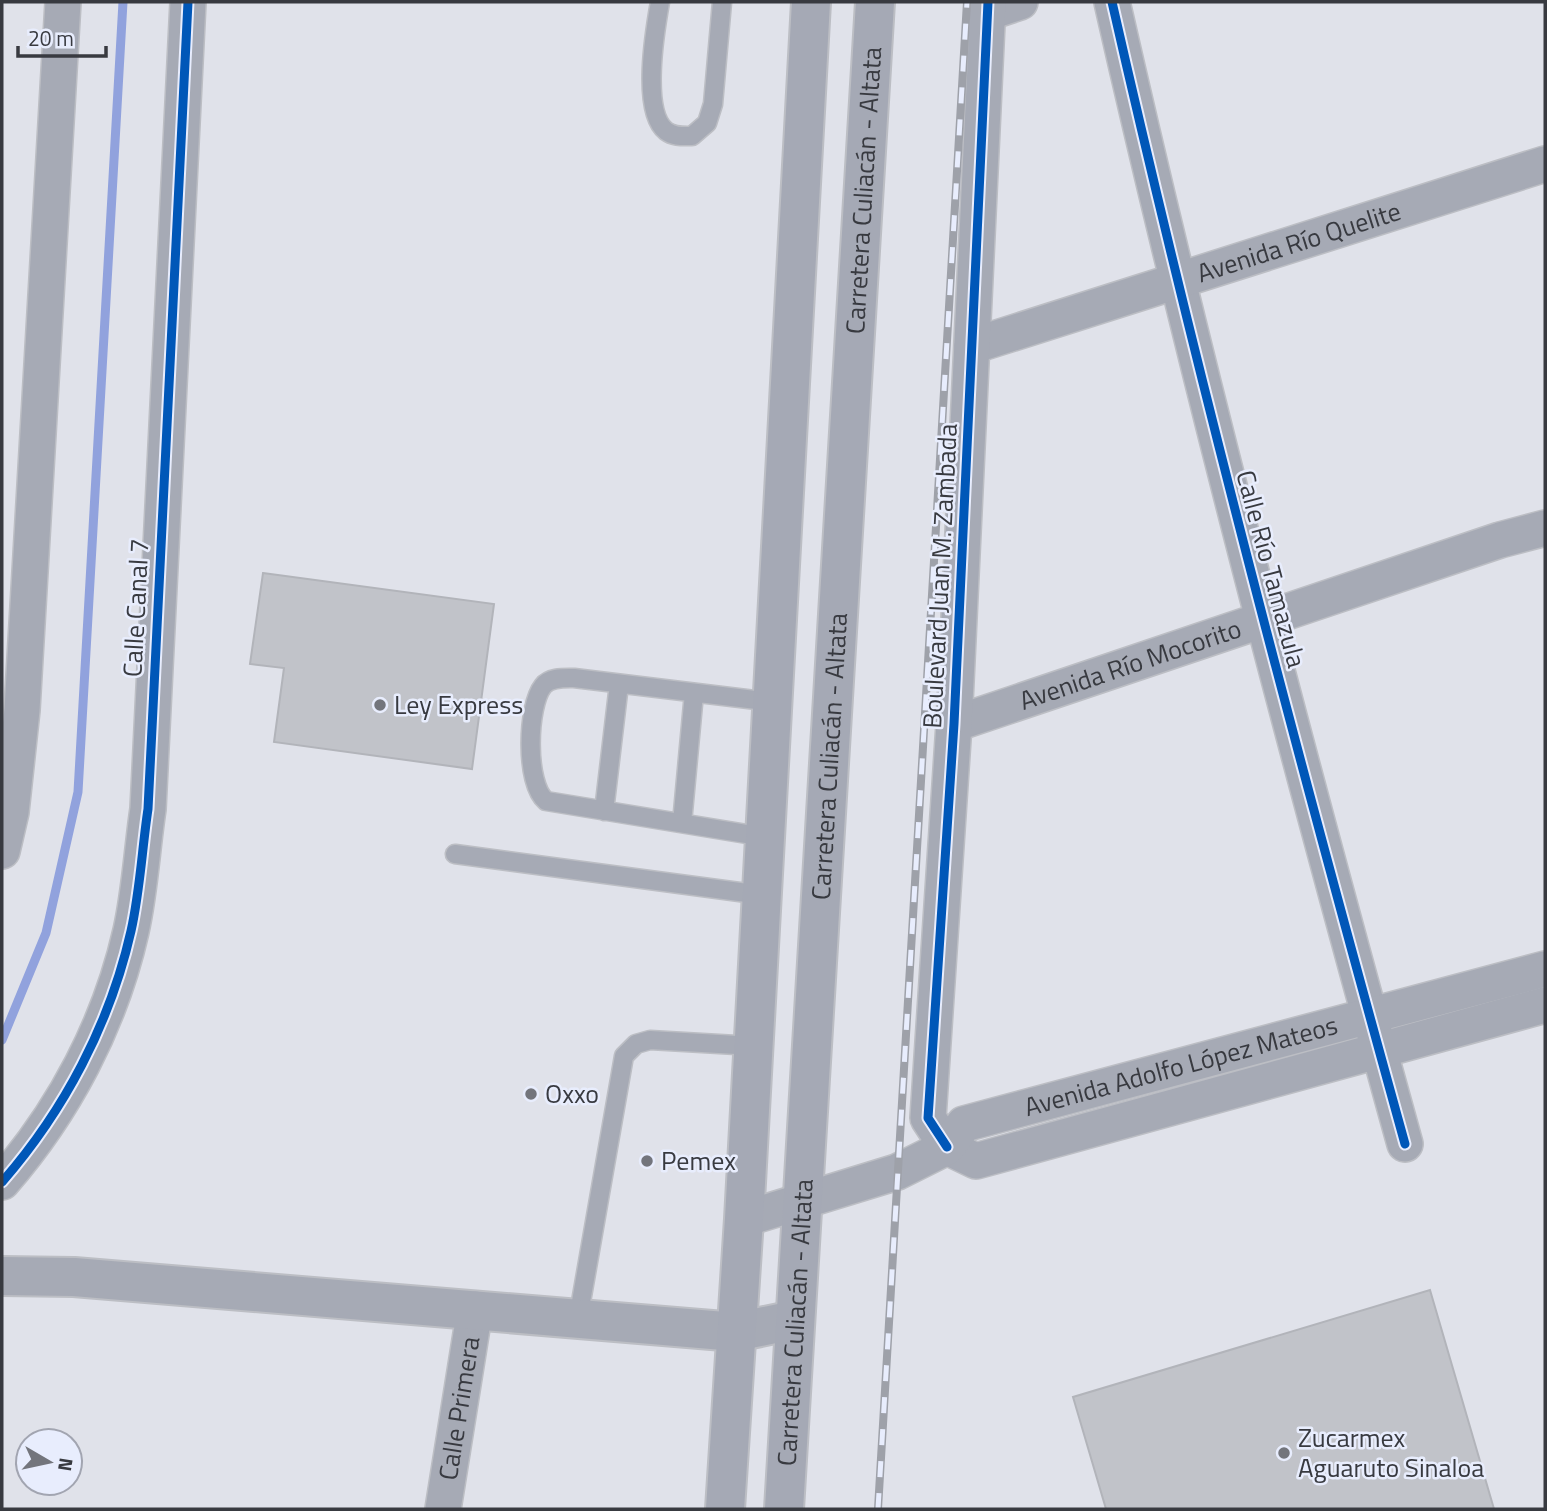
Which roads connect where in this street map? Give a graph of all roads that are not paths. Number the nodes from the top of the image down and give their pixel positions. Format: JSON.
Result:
{"nodes":[{"id":1,"x":63,"y":2,"type":"edge"},
{"id":2,"x":188,"y":2,"type":"edge"},
{"id":3,"x":660,"y":2,"type":"edge"},
{"id":4,"x":722,"y":2,"type":"edge"},
{"id":5,"x":811,"y":2,"type":"edge"},
{"id":6,"x":875,"y":2,"type":"edge"},
{"id":7,"x":1020,"y":2,"type":"edge"},
{"id":8,"x":1112,"y":2,"type":"edge"},
{"id":9,"x":987,"y":7,"type":"edge"},
{"id":10,"x":1545,"y":164,"type":"edge"},
{"id":11,"x":1175,"y":281,"type":"junction"},
{"id":12,"x":972,"y":346,"type":"junction"},
{"id":13,"x":1545,"y":528,"type":"edge"},
{"id":14,"x":1261,"y":620,"type":"junction"},
{"id":15,"x":619,"y":684,"type":"junction"},
{"id":16,"x":694,"y":693,"type":"junction"},
{"id":17,"x":772,"y":702,"type":"junction"},
{"id":18,"x":954,"y":724,"type":"junction"},
{"id":19,"x":604,"y":811,"type":"junction"},
{"id":20,"x":682,"y":823,"type":"junction"},
{"id":21,"x":765,"y":837,"type":"junction"},
{"id":22,"x":2,"y":851,"type":"edge"},
{"id":23,"x":455,"y":854,"type":"dead end"},
{"id":24,"x":762,"y":895,"type":"junction"},
{"id":25,"x":1545,"y":969,"type":"edge"},
{"id":26,"x":1545,"y":1005,"type":"edge"},
{"id":27,"x":1375,"y":1033,"type":"junction"},
{"id":28,"x":754,"y":1046,"type":"junction"},
{"id":29,"x":1405,"y":1144,"type":"dead end"},
{"id":30,"x":947,"y":1147,"type":"junction"},
{"id":31,"x":2,"y":1182,"type":"edge"},
{"id":32,"x":800,"y":1202,"type":"junction"},
{"id":33,"x":744,"y":1219,"type":"junction"},
{"id":34,"x":2,"y":1276,"type":"edge"},
{"id":35,"x":475,"y":1309,"type":"junction"},
{"id":36,"x":578,"y":1319,"type":"junction"},
{"id":37,"x":794,"y":1320,"type":"junction"},
{"id":38,"x":736,"y":1332,"type":"junction"},
{"id":39,"x":443,"y":1509,"type":"edge"},
{"id":40,"x":725,"y":1509,"type":"edge"},
{"id":41,"x":784,"y":1509,"type":"edge"}],
"edges":[{"from":1,"to":22,"type":"street"},
{"from":2,"to":31,"type":"street","name":"Calle Canal 7"},
{"from":3,"to":4,"type":"lane"},
{"from":5,"to":17,"type":"main road","name":"Carretera Culiacán - Altata"},
{"from":6,"to":32,"type":"main road","name":"Carretera Culiacán - Altata"},
{"from":7,"to":9,"type":"street"},
{"from":8,"to":11,"type":"street","name":"Calle Río Tamazula"},
{"from":9,"to":12,"type":"street","name":"Boulevard Juan M. Zambada"},
{"from":10,"to":11,"type":"street","name":"Avenida Río Quelite"},
{"from":11,"to":12,"type":"street","name":"Avenida Río Quelite"},
{"from":11,"to":14,"type":"street","name":"Calle Río Tamazula"},
{"from":12,"to":18,"type":"street","name":"Boulevard Juan M. Zambada"},
{"from":13,"to":14,"type":"street","name":"Avenida Río Mocorito"},
{"from":14,"to":18,"type":"street","name":"Avenida Río Mocorito"},
{"from":14,"to":27,"type":"street","name":"Calle Río Tamazula"},
{"from":15,"to":16,"type":"lane"},
{"from":15,"to":19,"type":"lane"},
{"from":15,"to":19,"type":"lane"},
{"from":16,"to":17,"type":"lane"},
{"from":16,"to":20,"type":"lane"},
{"from":17,"to":21,"type":"main road","name":"Carretera Culiacán - Altata"},
{"from":18,"to":30,"type":"street","name":"Boulevard Juan M. Zambada"},
{"from":19,"to":20,"type":"lane"},
{"from":20,"to":21,"type":"lane"},
{"from":21,"to":24,"type":"main road","name":"Carretera Culiacán - Altata"},
{"from":23,"to":24,"type":"lane"},
{"from":24,"to":28,"type":"main road","name":"Carretera Culiacán - Altata"},
{"from":25,"to":27,"type":"street","name":"Avenida Adolfo López Mateos"},
{"from":26,"to":27,"type":"street","name":"Avenida Adolfo López Mateos"},
{"from":27,"to":29,"type":"street","name":"Calle Río Tamazula"},
{"from":27,"to":30,"type":"street","name":"Avenida Adolfo López Mateos"},
{"from":28,"to":33,"type":"main road","name":"Carretera Culiacán - Altata"},
{"from":28,"to":36,"type":"lane"},
{"from":30,"to":32,"type":"street"},
{"from":32,"to":33,"type":"street"},
{"from":32,"to":37,"type":"main road","name":"Carretera Culiacán - Altata"},
{"from":33,"to":38,"type":"main road","name":"Carretera Culiacán - Altata"},
{"from":34,"to":35,"type":"street"},
{"from":35,"to":36,"type":"street"},
{"from":35,"to":39,"type":"street","name":"Calle Primera"},
{"from":36,"to":38,"type":"street"},
{"from":37,"to":38,"type":"street"},
{"from":37,"to":41,"type":"main road","name":"Carretera Culiacán - Altata"},
{"from":38,"to":40,"type":"main road","name":"Carretera Culiacán - Altata"}]}
